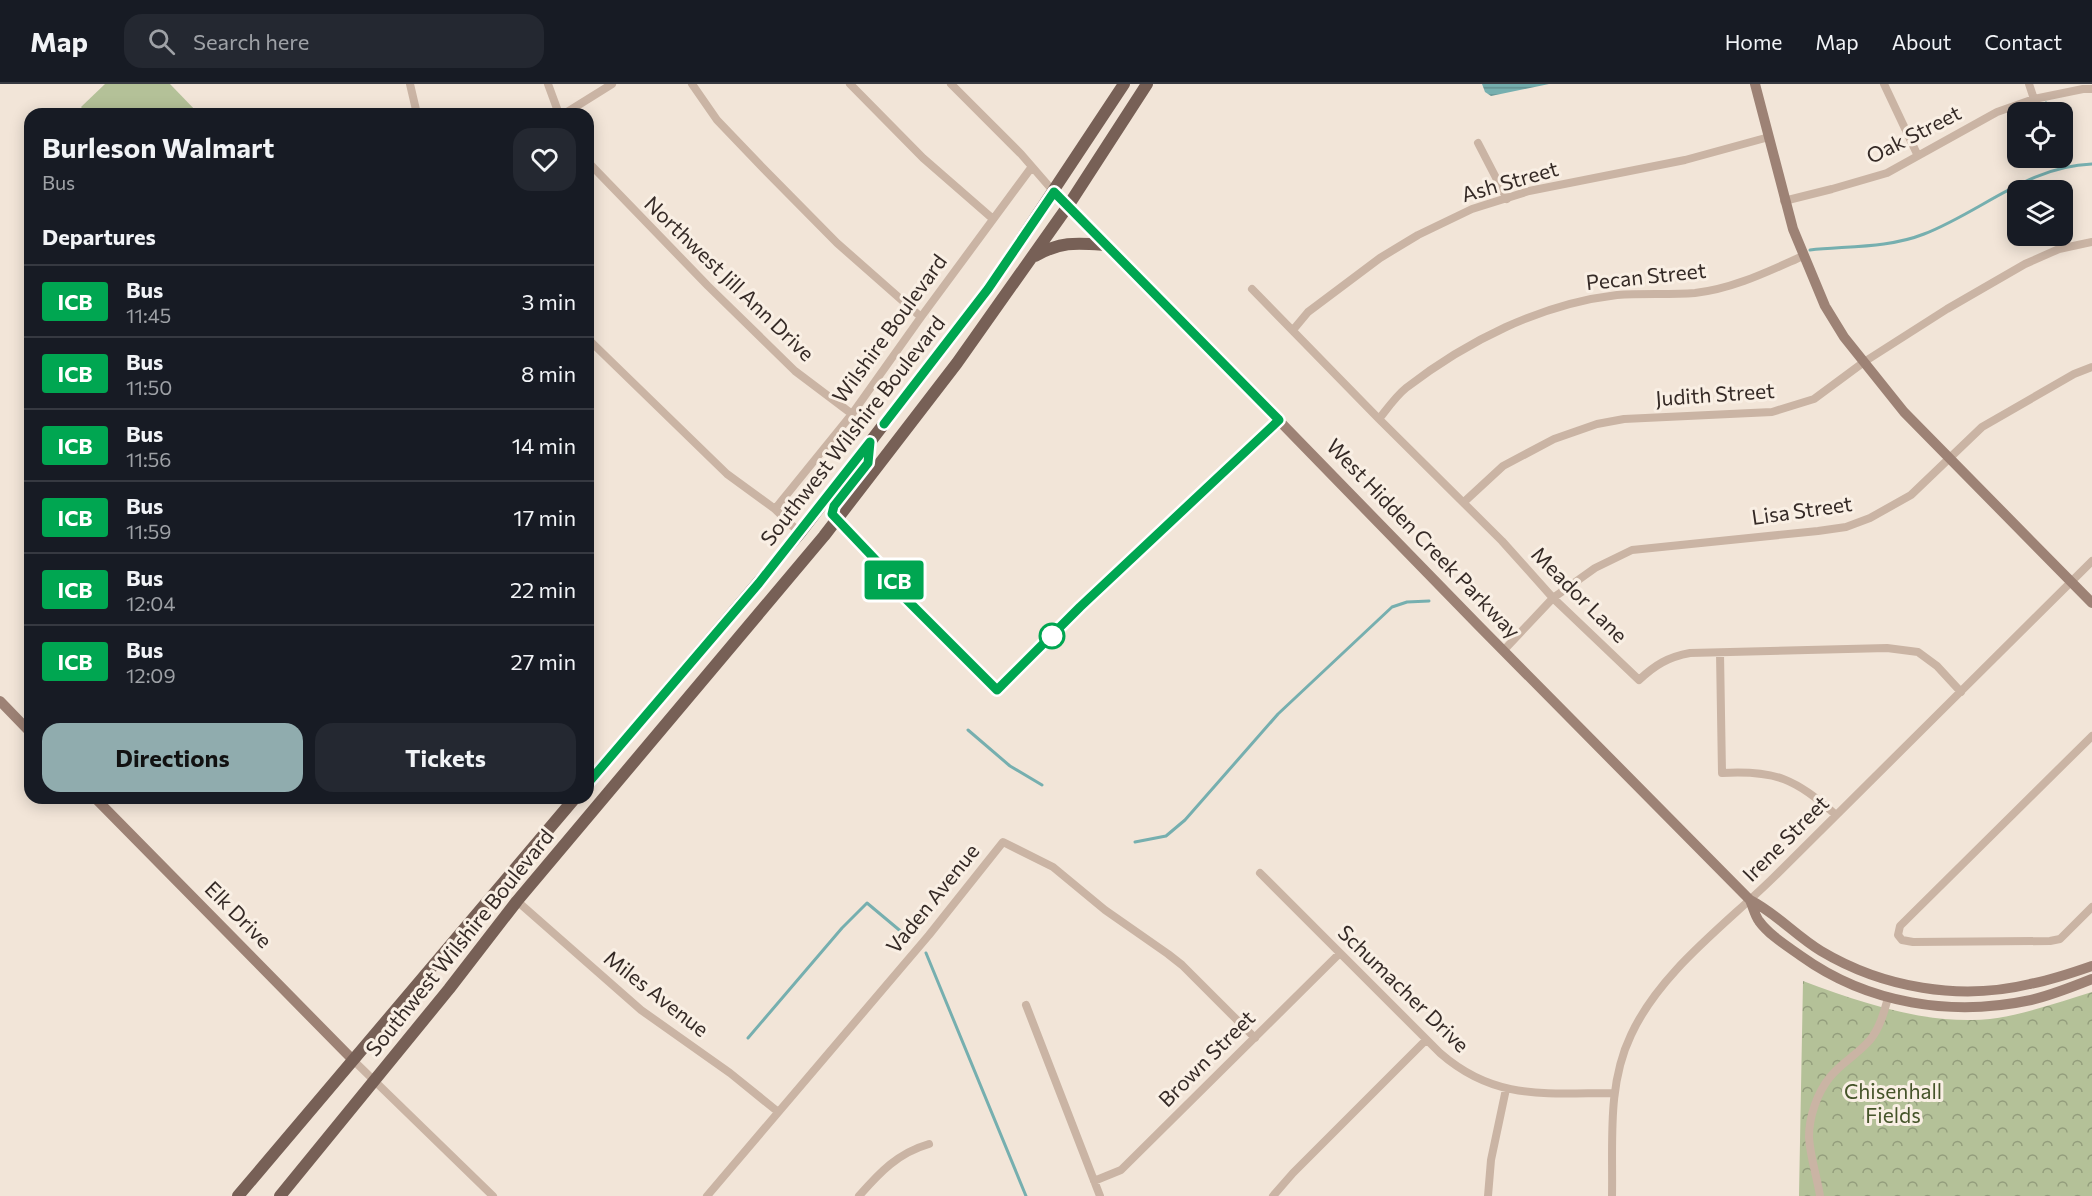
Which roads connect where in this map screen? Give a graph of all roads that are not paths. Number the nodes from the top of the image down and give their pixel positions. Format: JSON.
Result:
{"nodes":[{"id":1,"x":410,"y":84,"type":"edge"},
{"id":2,"x":548,"y":84,"type":"edge"},
{"id":3,"x":612,"y":84,"type":"edge"},
{"id":4,"x":692,"y":84,"type":"edge"},
{"id":5,"x":850,"y":84,"type":"edge"},
{"id":6,"x":951,"y":84,"type":"edge"},
{"id":7,"x":1124,"y":84,"type":"edge"},
{"id":8,"x":1147,"y":84,"type":"edge"},
{"id":9,"x":1755,"y":84,"type":"edge"},
{"id":10,"x":1884,"y":84,"type":"edge"},
{"id":11,"x":2029,"y":84,"type":"edge"},
{"id":12,"x":2092,"y":89,"type":"edge"},
{"id":13,"x":2034,"y":99,"type":"junction"},
{"id":14,"x":416,"y":108,"type":"edge"},
{"id":15,"x":557,"y":108,"type":"edge"},
{"id":16,"x":574,"y":108,"type":"edge"},
{"id":17,"x":1769,"y":137,"type":"junction"},
{"id":18,"x":1478,"y":143,"type":"dead end"},
{"id":19,"x":1918,"y":156,"type":"junction"},
{"id":20,"x":594,"y":168,"type":"edge"},
{"id":21,"x":1031,"y":168,"type":"junction"},
{"id":22,"x":1054,"y":192,"type":"junction"},
{"id":23,"x":1507,"y":199,"type":"junction"},
{"id":24,"x":1784,"y":201,"type":"junction"},
{"id":25,"x":1068,"y":206,"type":"junction"},
{"id":26,"x":993,"y":219,"type":"junction"},
{"id":27,"x":2092,"y":242,"type":"edge"},
{"id":28,"x":1106,"y":245,"type":"junction"},
{"id":29,"x":1803,"y":256,"type":"junction"},
{"id":30,"x":1032,"y":258,"type":"junction"},
{"id":31,"x":1252,"y":289,"type":"dead end"},
{"id":32,"x":921,"y":317,"type":"junction"},
{"id":33,"x":1293,"y":330,"type":"junction"},
{"id":34,"x":594,"y":345,"type":"edge"},
{"id":35,"x":1864,"y":362,"type":"junction"},
{"id":36,"x":2092,"y":367,"type":"edge"},
{"id":37,"x":852,"y":414,"type":"junction"},
{"id":38,"x":1379,"y":419,"type":"junction"},
{"id":39,"x":870,"y":442,"type":"junction"},
{"id":40,"x":1949,"y":458,"type":"junction"},
{"id":41,"x":1464,"y":502,"type":"junction"},
{"id":42,"x":775,"y":509,"type":"junction"},
{"id":43,"x":836,"y":520,"type":"junction"},
{"id":44,"x":800,"y":533,"type":"junction"},
{"id":45,"x":2092,"y":561,"type":"edge"},
{"id":46,"x":2072,"y":581,"type":"junction"},
{"id":47,"x":1553,"y":598,"type":"junction"},
{"id":48,"x":2092,"y":603,"type":"edge"},
{"id":49,"x":1504,"y":650,"type":"junction"},
{"id":50,"x":1720,"y":653,"type":"junction"},
{"id":51,"x":692,"y":662,"type":"junction"},
{"id":52,"x":708,"y":675,"type":"junction"},
{"id":53,"x":1961,"y":692,"type":"junction"},
{"id":54,"x":0,"y":701,"type":"edge"},
{"id":55,"x":24,"y":726,"type":"edge"},
{"id":56,"x":2092,"y":736,"type":"edge"},
{"id":57,"x":594,"y":776,"type":"edge"},
{"id":58,"x":101,"y":804,"type":"edge"},
{"id":59,"x":570,"y":804,"type":"edge"},
{"id":60,"x":1836,"y":815,"type":"junction"},
{"id":61,"x":1260,"y":873,"type":"dead end"},
{"id":62,"x":1750,"y":900,"type":"junction"},
{"id":63,"x":517,"y":901,"type":"junction"},
{"id":64,"x":2092,"y":907,"type":"edge"},
{"id":65,"x":1340,"y":954,"type":"junction"},
{"id":66,"x":2092,"y":966,"type":"edge"},
{"id":67,"x":2092,"y":980,"type":"edge"},
{"id":68,"x":1888,"y":998,"type":"junction"},
{"id":69,"x":1026,"y":1005,"type":"dead end"},
{"id":70,"x":1255,"y":1038,"type":"junction"},
{"id":71,"x":1426,"y":1040,"type":"junction"},
{"id":72,"x":353,"y":1060,"type":"junction"},
{"id":73,"x":374,"y":1079,"type":"junction"},
{"id":74,"x":1506,"y":1089,"type":"junction"},
{"id":75,"x":1614,"y":1094,"type":"junction"},
{"id":76,"x":777,"y":1112,"type":"junction"},
{"id":77,"x":929,"y":1144,"type":"dead end"},
{"id":78,"x":1094,"y":1181,"type":"junction"},
{"id":79,"x":238,"y":1196,"type":"edge"},
{"id":80,"x":280,"y":1196,"type":"edge"},
{"id":81,"x":494,"y":1196,"type":"edge"},
{"id":82,"x":706,"y":1196,"type":"edge"},
{"id":83,"x":860,"y":1196,"type":"edge"},
{"id":84,"x":1100,"y":1196,"type":"edge"},
{"id":85,"x":1274,"y":1196,"type":"edge"},
{"id":86,"x":1488,"y":1196,"type":"edge"},
{"id":87,"x":1612,"y":1196,"type":"edge"},
{"id":88,"x":1820,"y":1196,"type":"edge"}],
"edges":[{"from":1,"to":14,"type":"street"},
{"from":2,"to":15,"type":"street"},
{"from":3,"to":16,"type":"street"},
{"from":4,"to":32,"type":"street"},
{"from":5,"to":26,"type":"street"},
{"from":6,"to":21,"type":"street"},
{"from":7,"to":22,"type":"main road","name":"Southwest Wilshire Boulevard"},
{"from":8,"to":25,"type":"main road","name":"Southwest Wilshire Boulevard"},
{"from":9,"to":17,"type":"main road"},
{"from":10,"to":19,"type":"street"},
{"from":11,"to":13,"type":"street"},
{"from":12,"to":13,"type":"street","name":"Oak Street"},
{"from":13,"to":19,"type":"street","name":"Oak Street"},
{"from":17,"to":23,"type":"street","name":"Ash Street"},
{"from":17,"to":24,"type":"main road"},
{"from":18,"to":23,"type":"street"},
{"from":19,"to":24,"type":"street","name":"Oak Street"},
{"from":20,"to":37,"type":"street","name":"Northwest Jill Ann Drive"},
{"from":21,"to":22,"type":"street"},
{"from":21,"to":26,"type":"street","name":"Wilshire Boulevard"},
{"from":22,"to":25,"type":"main road","name":"West Hidden Creek Parkway"},
{"from":22,"to":39,"type":"main road","name":"Southwest Wilshire Boulevard"},
{"from":23,"to":33,"type":"street","name":"Ash Street"},
{"from":24,"to":29,"type":"main road"},
{"from":25,"to":28,"type":"main road","name":"West Hidden Creek Parkway"},
{"from":25,"to":30,"type":"main road","name":"Southwest Wilshire Boulevard"},
{"from":26,"to":32,"type":"street","name":"Wilshire Boulevard"},
{"from":27,"to":35,"type":"street","name":"Judith Street"},
{"from":28,"to":30,"type":"main road"},
{"from":28,"to":49,"type":"main road","name":"West Hidden Creek Parkway"},
{"from":29,"to":35,"type":"main road"},
{"from":29,"to":38,"type":"street","name":"Pecan Street"},
{"from":30,"to":43,"type":"main road","name":"Southwest Wilshire Boulevard"},
{"from":31,"to":33,"type":"street","name":"Meador Lane"},
{"from":32,"to":37,"type":"street","name":"Wilshire Boulevard"},
{"from":33,"to":38,"type":"street","name":"Meador Lane"},
{"from":34,"to":42,"type":"street"},
{"from":35,"to":40,"type":"main road"},
{"from":35,"to":41,"type":"street","name":"Judith Street"},
{"from":36,"to":40,"type":"street","name":"Lisa Street"},
{"from":37,"to":42,"type":"street","name":"Wilshire Boulevard"},
{"from":38,"to":41,"type":"street","name":"Meador Lane"},
{"from":39,"to":43,"type":"main road"},
{"from":39,"to":44,"type":"main road","name":"Southwest Wilshire Boulevard"},
{"from":40,"to":46,"type":"main road"},
{"from":40,"to":47,"type":"street","name":"Lisa Street"},
{"from":41,"to":47,"type":"street","name":"Meador Lane"},
{"from":42,"to":44,"type":"street"},
{"from":43,"to":52,"type":"main road","name":"Southwest Wilshire Boulevard"},
{"from":44,"to":51,"type":"main road","name":"Southwest Wilshire Boulevard"},
{"from":45,"to":46,"type":"street","name":"Irene Street"},
{"from":46,"to":48,"type":"main road"},
{"from":46,"to":53,"type":"street","name":"Irene Street"},
{"from":47,"to":49,"type":"street","name":"Lisa Street"},
{"from":47,"to":50,"type":"street","name":"Meador Lane"},
{"from":49,"to":62,"type":"main road","name":"West Hidden Creek Parkway"},
{"from":50,"to":53,"type":"street","name":"Meador Lane"},
{"from":50,"to":60,"type":"street"},
{"from":51,"to":52,"type":"main road"},
{"from":51,"to":57,"type":"main road","name":"Southwest Wilshire Boulevard"},
{"from":52,"to":63,"type":"main road","name":"Southwest Wilshire Boulevard"},
{"from":53,"to":60,"type":"street","name":"Irene Street"},
{"from":54,"to":55,"type":"main road"},
{"from":56,"to":64,"type":"street"},
{"from":58,"to":72,"type":"main road","name":"Elk Drive"},
{"from":59,"to":72,"type":"main road","name":"Southwest Wilshire Boulevard"},
{"from":60,"to":62,"type":"street","name":"Irene Street"},
{"from":61,"to":65,"type":"street","name":"Schumacher Drive"},
{"from":62,"to":66,"type":"main road","name":"West Hidden Creek Parkway"},
{"from":62,"to":68,"type":"main road","name":"West Hidden Creek Parkway"},
{"from":62,"to":75,"type":"street","name":"Irene Street"},
{"from":63,"to":73,"type":"main road","name":"Southwest Wilshire Boulevard"},
{"from":63,"to":76,"type":"street","name":"Miles Avenue"},
{"from":65,"to":70,"type":"street","name":"Brown Street"},
{"from":65,"to":71,"type":"street","name":"Schumacher Drive"},
{"from":67,"to":68,"type":"main road","name":"West Hidden Creek Parkway"},
{"from":68,"to":88,"type":"street"},
{"from":69,"to":78,"type":"street"},
{"from":70,"to":76,"type":"street","name":"Vaden Avenue"},
{"from":70,"to":78,"type":"street","name":"Brown Street"},
{"from":71,"to":74,"type":"street","name":"Schumacher Drive"},
{"from":71,"to":85,"type":"street"},
{"from":72,"to":73,"type":"street"},
{"from":72,"to":79,"type":"main road","name":"Southwest Wilshire Boulevard"},
{"from":73,"to":80,"type":"main road","name":"Southwest Wilshire Boulevard"},
{"from":73,"to":81,"type":"street"},
{"from":74,"to":75,"type":"street","name":"Schumacher Drive"},
{"from":74,"to":86,"type":"street"},
{"from":75,"to":87,"type":"street","name":"Irene Street"},
{"from":76,"to":82,"type":"street","name":"Vaden Avenue"},
{"from":77,"to":83,"type":"street"},
{"from":78,"to":84,"type":"street"}]}
